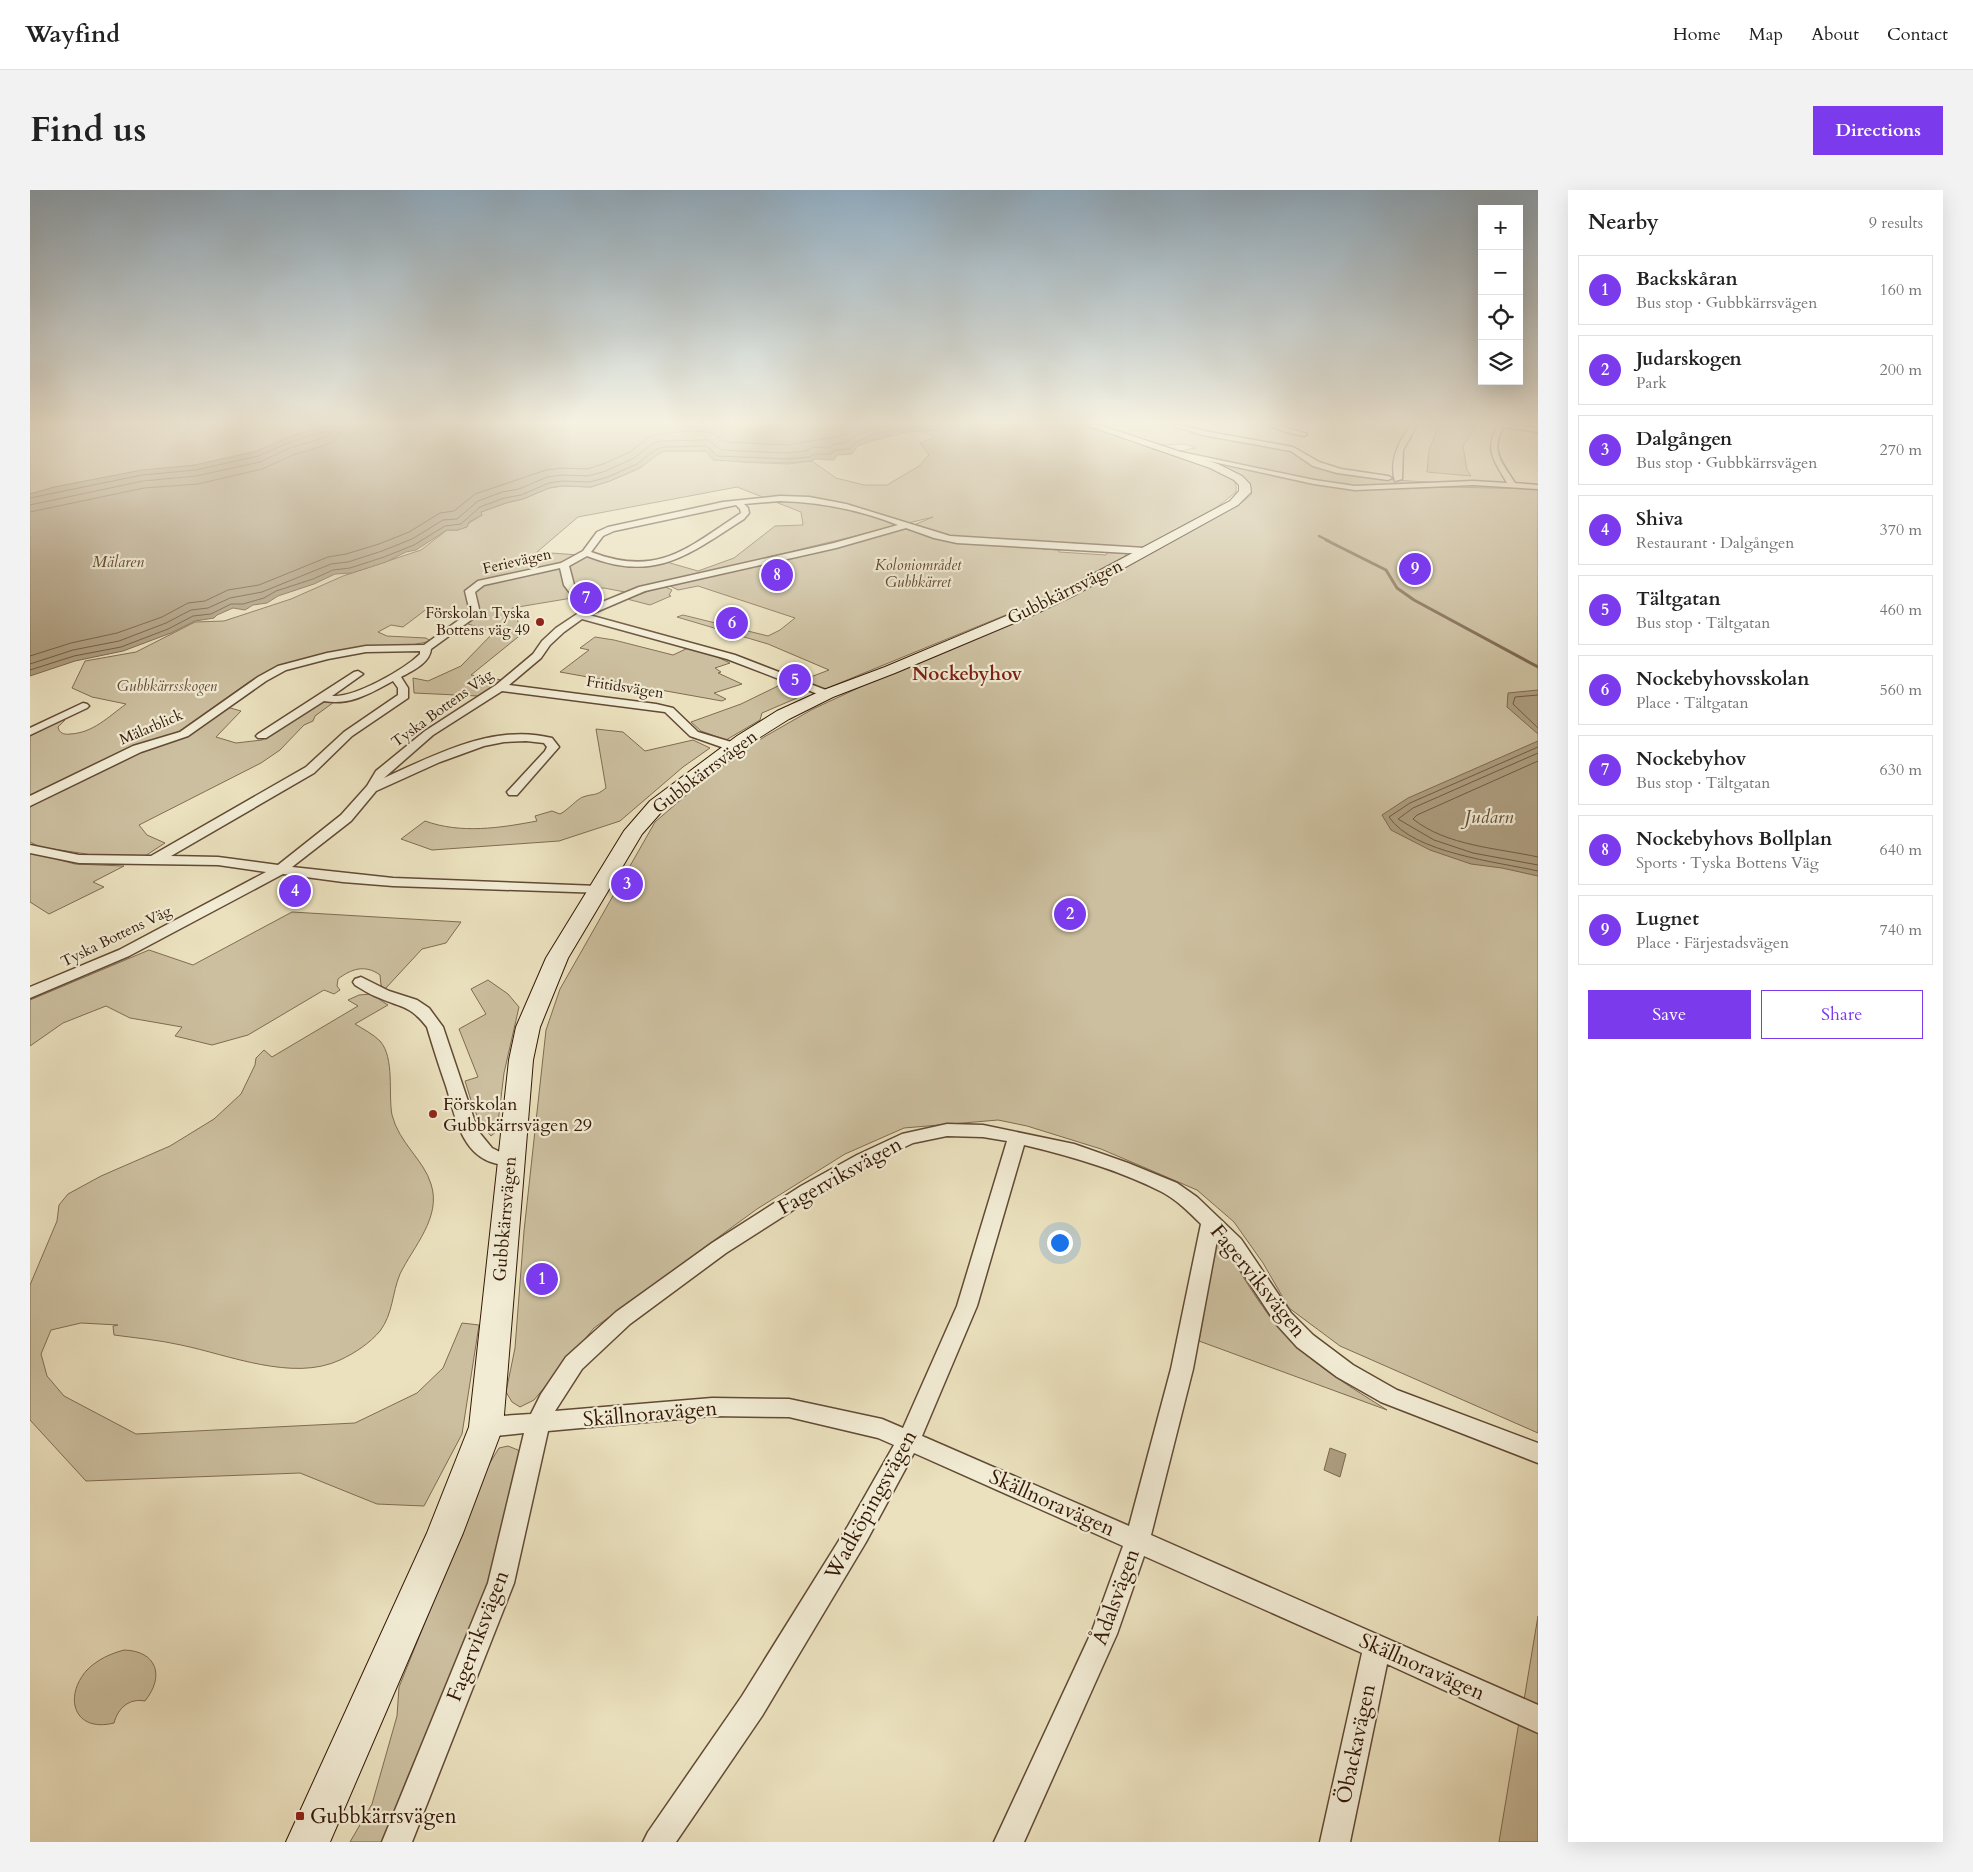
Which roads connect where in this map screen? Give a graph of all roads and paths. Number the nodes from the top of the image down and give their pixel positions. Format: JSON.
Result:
{"nodes":[{"id":1,"x":749,"y":502,"type":"edge"},
{"id":2,"x":825,"y":502,"type":"edge"},
{"id":3,"x":1235,"y":502,"type":"edge"},
{"id":4,"x":738,"y":503,"type":"junction"},
{"id":5,"x":907,"y":525,"type":"junction"},
{"id":6,"x":1145,"y":551,"type":"junction"},
{"id":7,"x":586,"y":553,"type":"junction"},
{"id":8,"x":564,"y":565,"type":"junction"},
{"id":9,"x":585,"y":614,"type":"junction"},
{"id":10,"x":426,"y":648,"type":"junction"},
{"id":11,"x":358,"y":674,"type":"dead end"},
{"id":12,"x":396,"y":676,"type":"junction"},
{"id":13,"x":500,"y":687,"type":"junction"},
{"id":14,"x":827,"y":694,"type":"junction"},
{"id":15,"x":322,"y":697,"type":"junction"},
{"id":16,"x":82,"y":706,"type":"dead end"},
{"id":17,"x":30,"y":732,"type":"edge"},
{"id":18,"x":262,"y":736,"type":"dead end"},
{"id":19,"x":734,"y":747,"type":"junction"},
{"id":20,"x":372,"y":788,"type":"junction"},
{"id":21,"x":514,"y":792,"type":"dead end"},
{"id":22,"x":30,"y":802,"type":"edge"},
{"id":23,"x":30,"y":849,"type":"edge"},
{"id":24,"x":156,"y":860,"type":"junction"},
{"id":25,"x":280,"y":870,"type":"junction"},
{"id":26,"x":598,"y":890,"type":"junction"},
{"id":27,"x":361,"y":982,"type":"dead end"},
{"id":28,"x":30,"y":993,"type":"edge"},
{"id":29,"x":1017,"y":1137,"type":"junction"},
{"id":30,"x":510,"y":1160,"type":"junction"},
{"id":31,"x":1211,"y":1222,"type":"junction"},
{"id":32,"x":538,"y":1423,"type":"junction"},
{"id":33,"x":486,"y":1427,"type":"junction"},
{"id":34,"x":909,"y":1440,"type":"junction"},
{"id":35,"x":1538,"y":1453,"type":"edge"},
{"id":36,"x":1137,"y":1541,"type":"junction"},
{"id":37,"x":1377,"y":1646,"type":"junction"},
{"id":38,"x":1538,"y":1719,"type":"edge"},
{"id":39,"x":308,"y":1842,"type":"edge"},
{"id":40,"x":397,"y":1842,"type":"edge"},
{"id":41,"x":658,"y":1842,"type":"edge"},
{"id":42,"x":1009,"y":1842,"type":"edge"},
{"id":43,"x":1335,"y":1842,"type":"edge"}],
"edges":[{"from":1,"to":4,"type":"street","name":"Ferievägen"},
{"from":2,"to":5,"type":"street","name":"Ferievägen"},
{"from":3,"to":6,"type":"street","name":"Gubbkärrsvägen"},
{"from":4,"to":7,"type":"street","name":"Ferievägen"},
{"from":4,"to":7,"type":"street"},
{"from":5,"to":6,"type":"street","name":"Ferievägen"},
{"from":5,"to":9,"type":"street","name":"Tyska Bottens Väg"},
{"from":6,"to":14,"type":"street","name":"Gubbkärrsvägen"},
{"from":7,"to":8,"type":"street","name":"Ferievägen"},
{"from":8,"to":9,"type":"street"},
{"from":8,"to":10,"type":"street","name":"Ferievägen"},
{"from":9,"to":13,"type":"street","name":"Tyska Bottens Väg"},
{"from":9,"to":14,"type":"street"},
{"from":10,"to":12,"type":"street","name":"Ferievägen"},
{"from":10,"to":22,"type":"street","name":"Mälarblick"},
{"from":11,"to":15,"type":"street"},
{"from":12,"to":15,"type":"street","name":"Ferievägen"},
{"from":12,"to":24,"type":"street"},
{"from":13,"to":19,"type":"street","name":"Fritidsvägen"},
{"from":13,"to":20,"type":"street","name":"Tyska Bottens Väg"},
{"from":14,"to":19,"type":"street","name":"Gubbkärrsvägen"},
{"from":15,"to":18,"type":"street"},
{"from":16,"to":17,"type":"street"},
{"from":19,"to":26,"type":"street","name":"Gubbkärrsvägen"},
{"from":20,"to":21,"type":"street"},
{"from":20,"to":25,"type":"street","name":"Tyska Bottens Väg"},
{"from":23,"to":24,"type":"street"},
{"from":24,"to":25,"type":"street"},
{"from":25,"to":26,"type":"street"},
{"from":25,"to":28,"type":"street","name":"Tyska Bottens Väg"},
{"from":26,"to":30,"type":"street","name":"Gubbkärrsvägen"},
{"from":27,"to":30,"type":"street"},
{"from":29,"to":31,"type":"street","name":"Fagerviksvägen"},
{"from":29,"to":32,"type":"street","name":"Fagerviksvägen"},
{"from":29,"to":34,"type":"street","name":"Wadköpingsvägen"},
{"from":30,"to":33,"type":"street","name":"Gubbkärrsvägen"},
{"from":31,"to":35,"type":"street","name":"Fagerviksvägen"},
{"from":31,"to":36,"type":"street","name":"Ådalsvägen"},
{"from":32,"to":33,"type":"street"},
{"from":32,"to":34,"type":"street","name":"Skällnoravägen"},
{"from":32,"to":40,"type":"street","name":"Fagerviksvägen"},
{"from":33,"to":39,"type":"street","name":"Gubbkärrsvägen"},
{"from":34,"to":36,"type":"street","name":"Skällnoravägen"},
{"from":34,"to":41,"type":"street","name":"Wadköpingsvägen"},
{"from":36,"to":37,"type":"street","name":"Skällnoravägen"},
{"from":36,"to":42,"type":"street","name":"Ådalsvägen"},
{"from":37,"to":38,"type":"street","name":"Skällnoravägen"},
{"from":37,"to":43,"type":"street","name":"Öbackavägen"}]}
